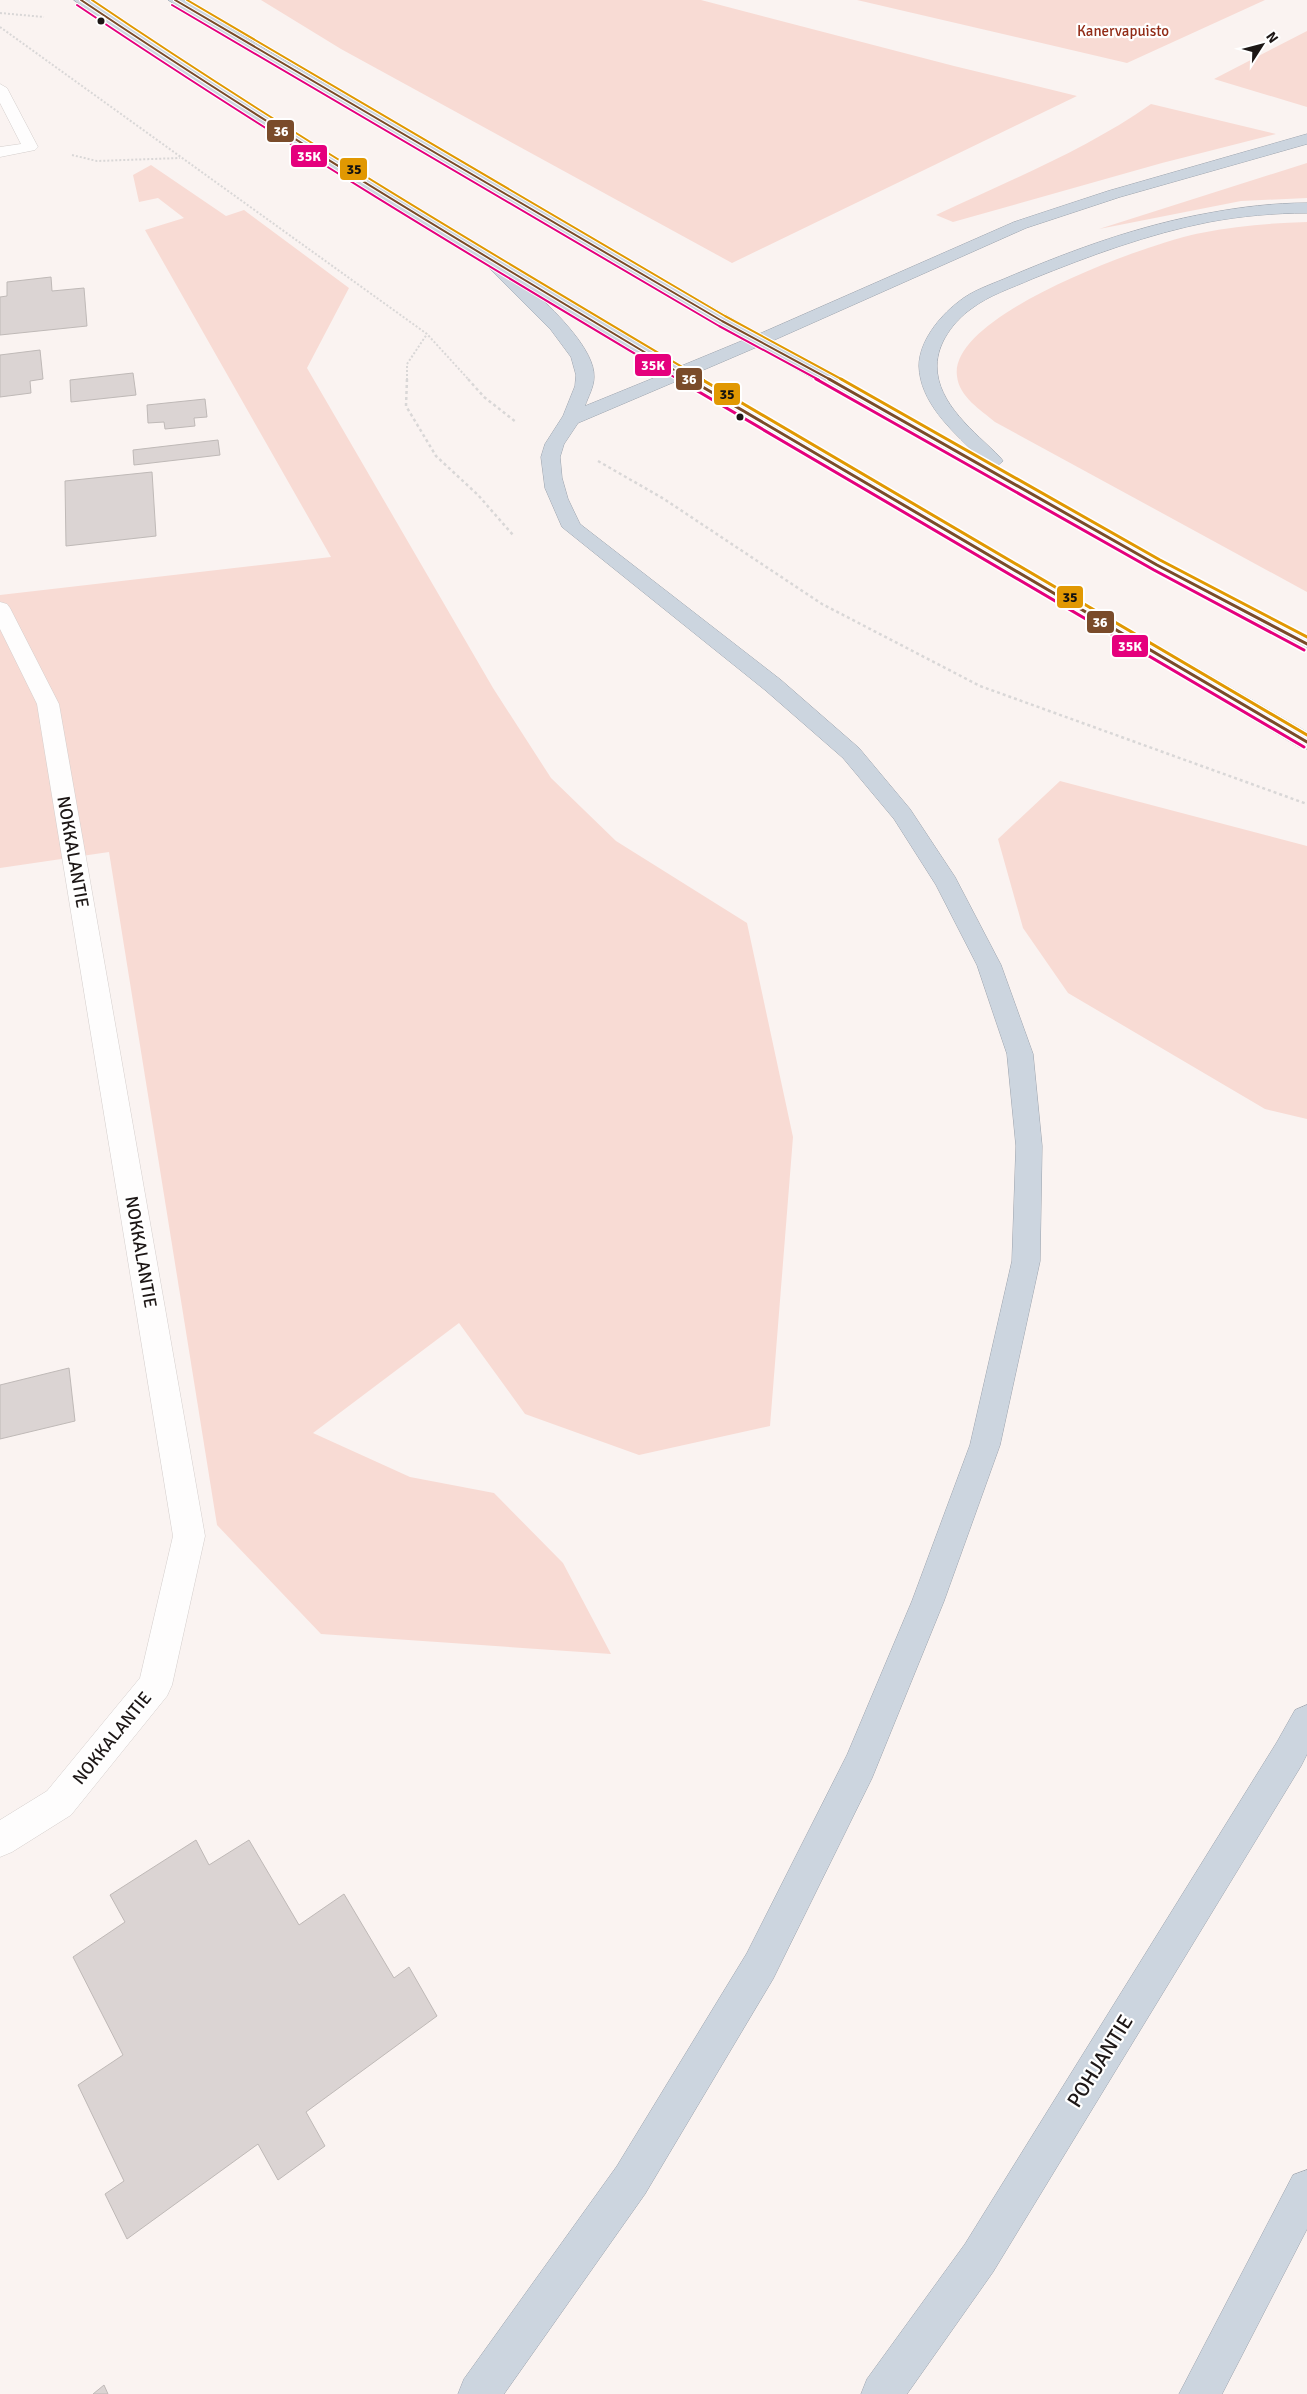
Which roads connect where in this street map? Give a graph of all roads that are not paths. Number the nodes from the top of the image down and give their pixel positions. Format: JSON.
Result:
{"nodes":[{"id":1,"x":81,"y":0,"type":"edge"},
{"id":2,"x":175,"y":0,"type":"edge"},
{"id":3,"x":0,"y":88,"type":"edge"},
{"id":4,"x":1307,"y":139,"type":"edge"},
{"id":5,"x":0,"y":152,"type":"edge"},
{"id":6,"x":1307,"y":208,"type":"edge"},
{"id":7,"x":486,"y":256,"type":"junction"},
{"id":8,"x":809,"y":318,"type":"junction"},
{"id":9,"x":722,"y":321,"type":"junction"},
{"id":10,"x":757,"y":341,"type":"junction"},
{"id":11,"x":679,"y":373,"type":"junction"},
{"id":12,"x":571,"y":419,"type":"junction"},
{"id":13,"x":1013,"y":482,"type":"junction"},
{"id":14,"x":0,"y":608,"type":"edge"},
{"id":15,"x":1307,"y":644,"type":"edge"},
{"id":16,"x":1307,"y":742,"type":"edge"},
{"id":17,"x":1307,"y":1721,"type":"edge"},
{"id":18,"x":0,"y":1840,"type":"edge"},
{"id":19,"x":1307,"y":2189,"type":"edge"},
{"id":20,"x":479,"y":2394,"type":"edge"},
{"id":21,"x":882,"y":2394,"type":"edge"},
{"id":22,"x":1200,"y":2394,"type":"edge"}],
"edges":[{"from":1,"to":7,"type":"highway"},
{"from":2,"to":9,"type":"highway"},
{"from":3,"to":5,"type":"street"},
{"from":4,"to":8,"type":"highway"},
{"from":6,"to":13,"type":"highway"},
{"from":7,"to":11,"type":"highway"},
{"from":7,"to":12,"type":"highway"},
{"from":8,"to":9,"type":"highway"},
{"from":8,"to":10,"type":"highway"},
{"from":9,"to":10,"type":"highway"},
{"from":10,"to":11,"type":"highway"},
{"from":10,"to":13,"type":"highway"},
{"from":11,"to":12,"type":"highway"},
{"from":11,"to":16,"type":"highway"},
{"from":12,"to":20,"type":"highway"},
{"from":13,"to":15,"type":"highway"},
{"from":14,"to":18,"type":"street","name":"NOKKALANTIE"},
{"from":17,"to":21,"type":"highway","name":"POHJANTIE"},
{"from":19,"to":22,"type":"highway"}]}
